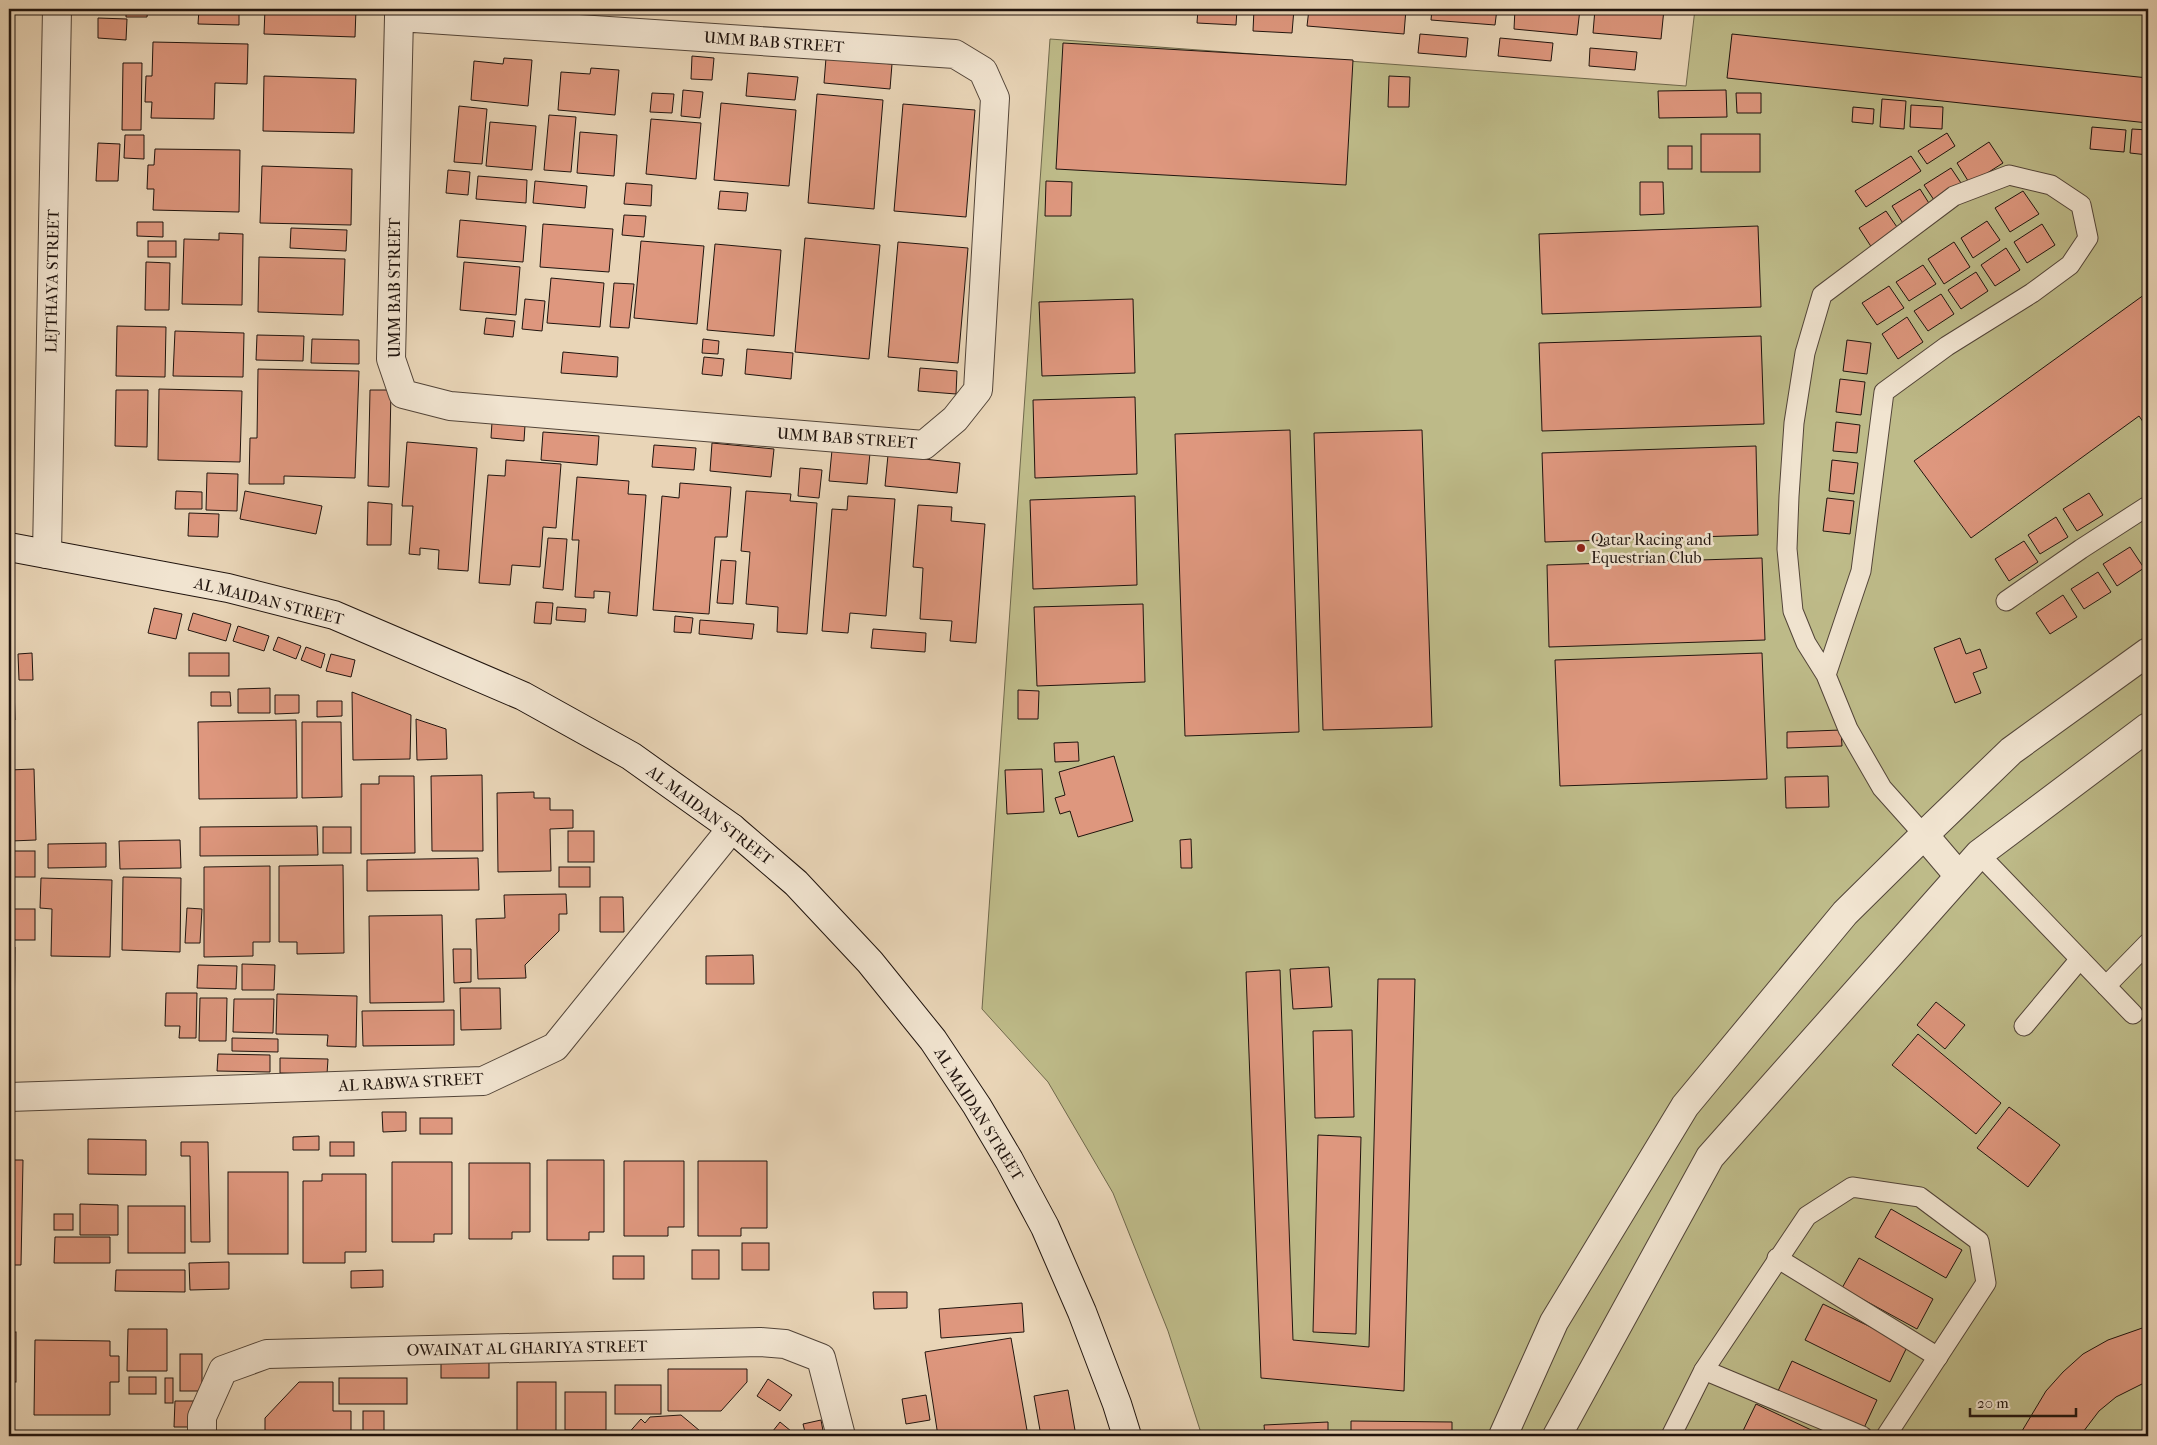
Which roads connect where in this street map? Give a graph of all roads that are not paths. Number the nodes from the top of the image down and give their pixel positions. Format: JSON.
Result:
{"nodes":[{"id":1,"x":57,"y":9,"type":"edge"},
{"id":2,"x":399,"y":13,"type":"edge"},
{"id":3,"x":2147,"y":506,"type":"edge"},
{"id":4,"x":2148,"y":526,"type":"edge"},
{"id":5,"x":9,"y":547,"type":"edge"},
{"id":6,"x":47,"y":554,"type":"junction"},
{"id":7,"x":2006,"y":601,"type":"dead end"},
{"id":8,"x":2148,"y":652,"type":"edge"},
{"id":9,"x":1826,"y":675,"type":"junction"},
{"id":10,"x":2148,"y":727,"type":"edge"},
{"id":11,"x":732,"y":828,"type":"junction"},
{"id":12,"x":1924,"y":835,"type":"junction"},
{"id":13,"x":1979,"y":854,"type":"junction"},
{"id":14,"x":1960,"y":876,"type":"junction"},
{"id":15,"x":2148,"y":943,"type":"edge"},
{"id":16,"x":2080,"y":959,"type":"junction"},
{"id":17,"x":2106,"y":986,"type":"junction"},
{"id":18,"x":2133,"y":1014,"type":"dead end"},
{"id":19,"x":2024,"y":1026,"type":"dead end"},
{"id":20,"x":9,"y":1097,"type":"edge"},
{"id":21,"x":1777,"y":1258,"type":"junction"},
{"id":22,"x":1938,"y":1357,"type":"junction"},
{"id":23,"x":1704,"y":1370,"type":"junction"},
{"id":24,"x":202,"y":1436,"type":"edge"},
{"id":25,"x":841,"y":1436,"type":"edge"},
{"id":26,"x":1127,"y":1436,"type":"edge"},
{"id":27,"x":1503,"y":1436,"type":"edge"},
{"id":28,"x":1557,"y":1436,"type":"edge"},
{"id":29,"x":1671,"y":1436,"type":"edge"},
{"id":30,"x":1862,"y":1436,"type":"edge"},
{"id":31,"x":1886,"y":1436,"type":"edge"}],
"edges":[{"from":1,"to":6,"type":"street","name":"LEJTHAYA STREET"},
{"from":2,"to":2,"type":"street","name":"UMM BAB STREET"},
{"from":3,"to":4,"type":"lane"},
{"from":3,"to":7,"type":"lane"},
{"from":5,"to":6,"type":"street","name":"AL MAIDAN STREET"},
{"from":6,"to":11,"type":"street","name":"AL MAIDAN STREET"},
{"from":8,"to":12,"type":"street"},
{"from":9,"to":9,"type":"lane"},
{"from":9,"to":12,"type":"lane"},
{"from":10,"to":13,"type":"street"},
{"from":11,"to":20,"type":"street","name":"AL RABWA STREET"},
{"from":11,"to":26,"type":"street","name":"AL MAIDAN STREET"},
{"from":12,"to":14,"type":"street"},
{"from":12,"to":27,"type":"street"},
{"from":13,"to":14,"type":"street"},
{"from":13,"to":16,"type":"lane"},
{"from":14,"to":28,"type":"street"},
{"from":15,"to":17,"type":"lane"},
{"from":16,"to":17,"type":"lane"},
{"from":16,"to":19,"type":"lane"},
{"from":17,"to":18,"type":"lane"},
{"from":21,"to":22,"type":"lane"},
{"from":21,"to":22,"type":"lane"},
{"from":21,"to":23,"type":"lane"},
{"from":22,"to":31,"type":"lane"},
{"from":23,"to":29,"type":"lane"},
{"from":23,"to":30,"type":"lane"},
{"from":24,"to":25,"type":"street","name":"OWAINAT AL GHARIYA STREET"}]}
